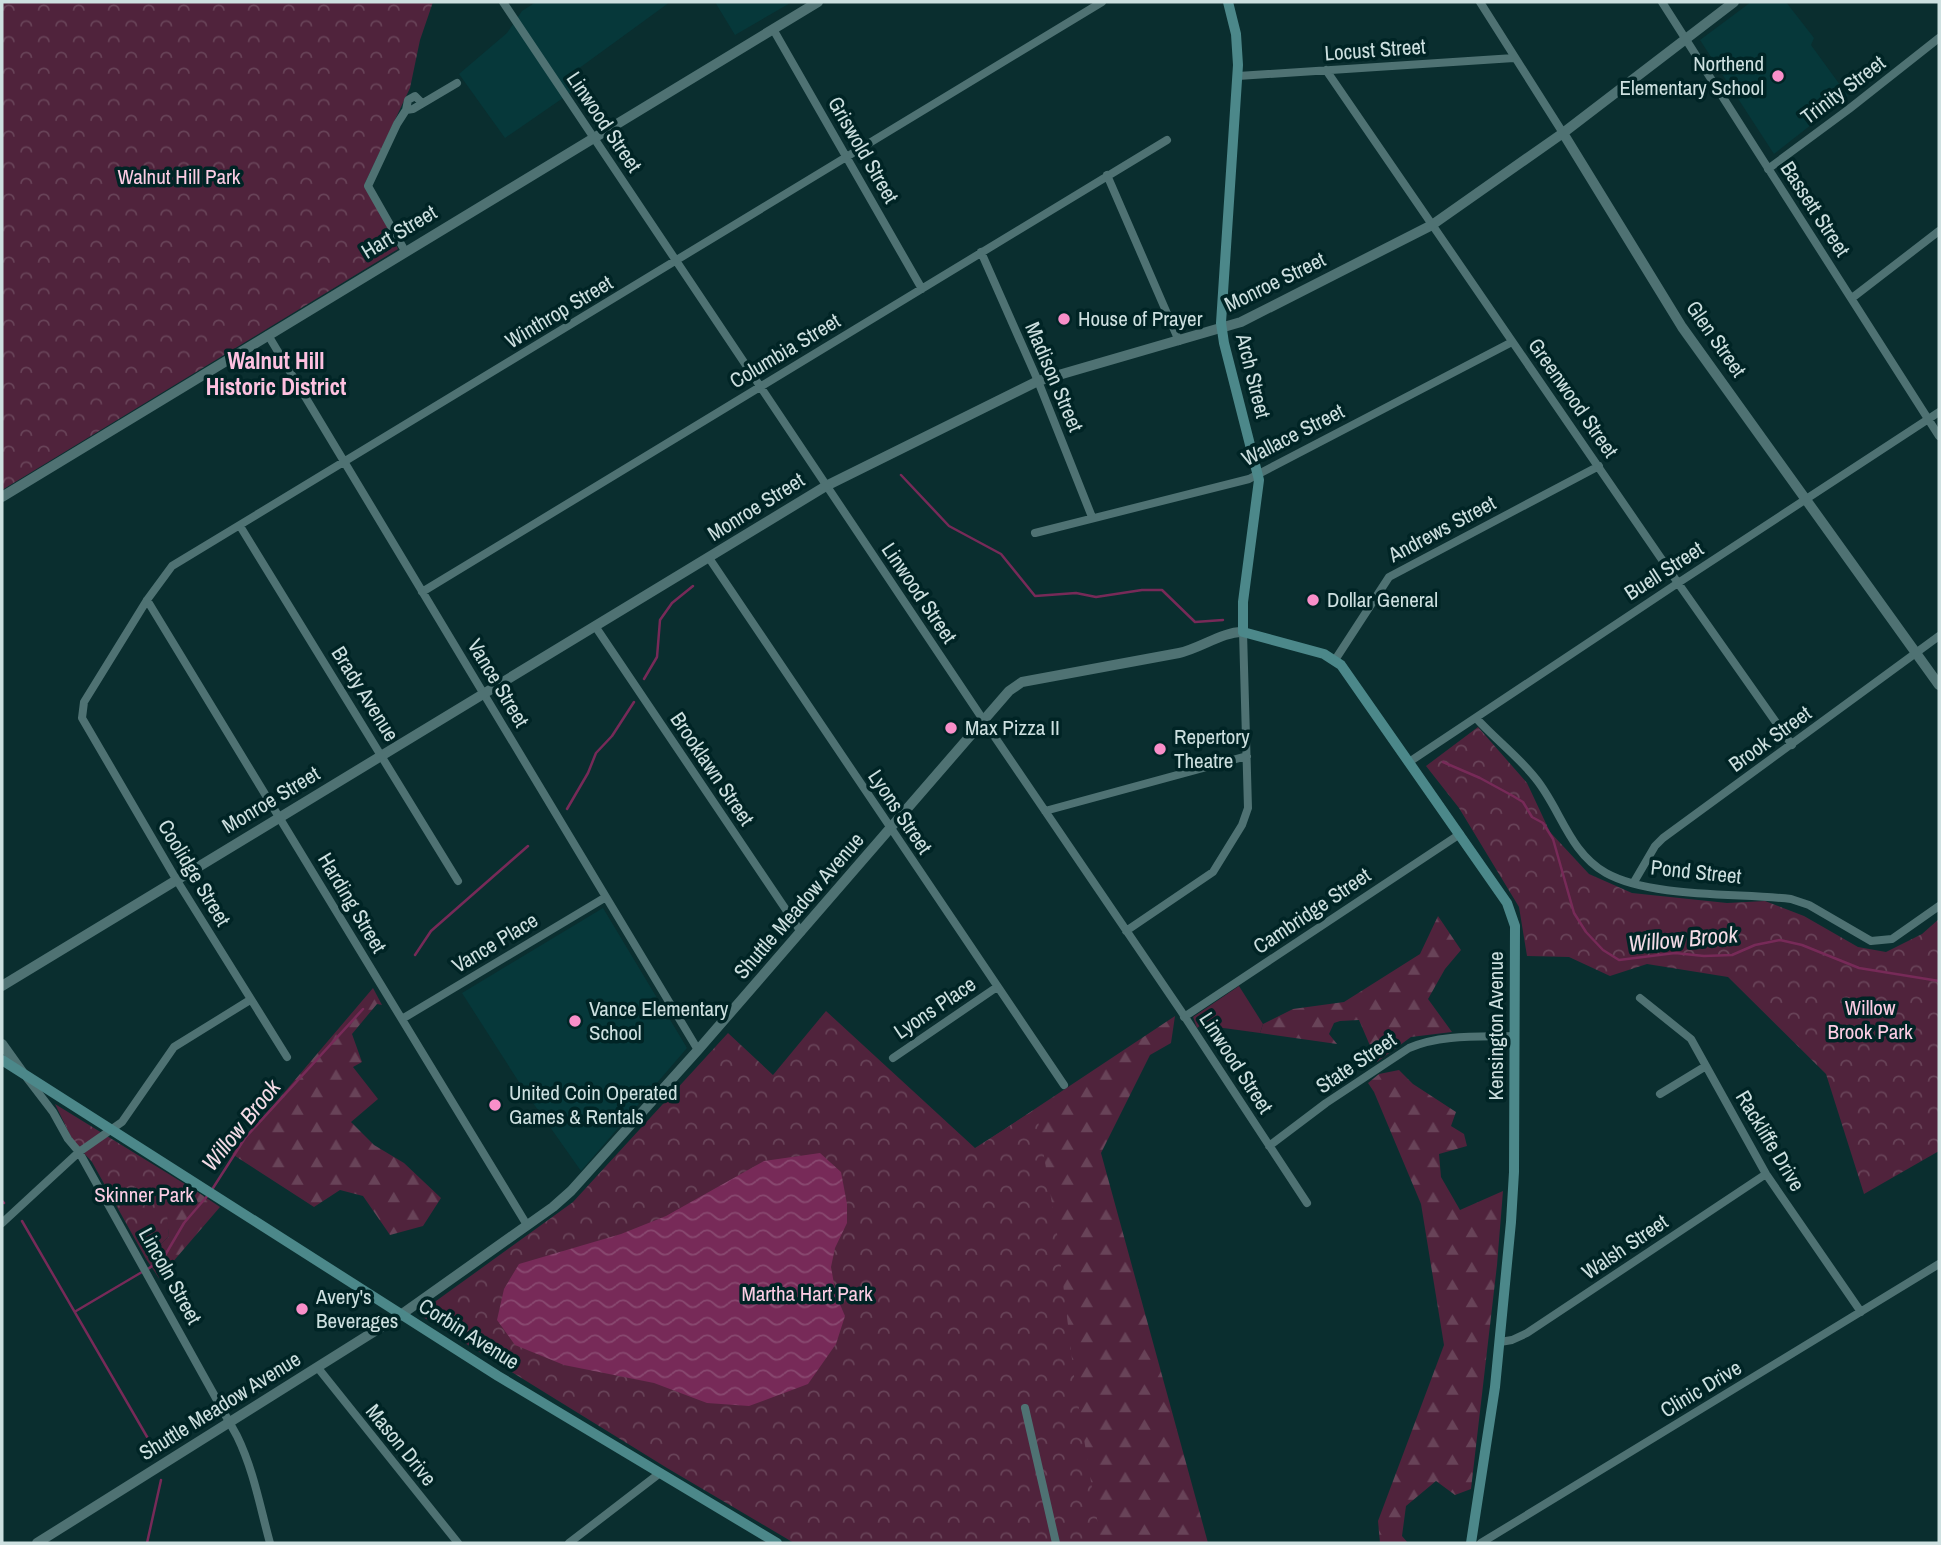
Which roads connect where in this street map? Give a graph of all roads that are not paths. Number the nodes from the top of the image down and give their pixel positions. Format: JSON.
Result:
{"nodes":[{"id":1,"x":503,"y":2,"type":"edge"},
{"id":2,"x":818,"y":2,"type":"edge"},
{"id":3,"x":1102,"y":2,"type":"edge"},
{"id":4,"x":1228,"y":2,"type":"edge"},
{"id":5,"x":1480,"y":2,"type":"edge"},
{"id":6,"x":1661,"y":2,"type":"edge"},
{"id":7,"x":1734,"y":2,"type":"edge"},
{"id":8,"x":773,"y":29,"type":"junction"},
{"id":9,"x":1939,"y":38,"type":"edge"},
{"id":10,"x":1685,"y":39,"type":"junction"},
{"id":11,"x":1514,"y":58,"type":"junction"},
{"id":12,"x":1326,"y":70,"type":"junction"},
{"id":13,"x":1238,"y":76,"type":"junction"},
{"id":14,"x":457,"y":83,"type":"dead end"},
{"id":15,"x":1563,"y":134,"type":"junction"},
{"id":16,"x":593,"y":136,"type":"junction"},
{"id":17,"x":1167,"y":140,"type":"dead end"},
{"id":18,"x":846,"y":157,"type":"junction"},
{"id":19,"x":1768,"y":169,"type":"junction"},
{"id":20,"x":1107,"y":175,"type":"junction"},
{"id":21,"x":1432,"y":225,"type":"junction"},
{"id":22,"x":1939,"y":231,"type":"edge"},
{"id":23,"x":405,"y":251,"type":"junction"},
{"id":24,"x":981,"y":252,"type":"junction"},
{"id":25,"x":676,"y":261,"type":"junction"},
{"id":26,"x":922,"y":289,"type":"junction"},
{"id":27,"x":1852,"y":298,"type":"junction"},
{"id":28,"x":1221,"y":330,"type":"junction"},
{"id":29,"x":268,"y":335,"type":"junction"},
{"id":30,"x":1179,"y":341,"type":"junction"},
{"id":31,"x":1512,"y":342,"type":"junction"},
{"id":32,"x":1038,"y":381,"type":"junction"},
{"id":33,"x":760,"y":386,"type":"junction"},
{"id":34,"x":1939,"y":412,"type":"edge"},
{"id":35,"x":1928,"y":420,"type":"junction"},
{"id":36,"x":1939,"y":436,"type":"edge"},
{"id":37,"x":344,"y":463,"type":"junction"},
{"id":38,"x":1599,"y":466,"type":"junction"},
{"id":39,"x":1258,"y":474,"type":"junction"},
{"id":40,"x":826,"y":486,"type":"junction"},
{"id":41,"x":2,"y":498,"type":"edge"},
{"id":42,"x":1807,"y":500,"type":"junction"},
{"id":43,"x":1092,"y":517,"type":"junction"},
{"id":44,"x":240,"y":526,"type":"junction"},
{"id":45,"x":1035,"y":533,"type":"dead end"},
{"id":46,"x":709,"y":558,"type":"junction"},
{"id":47,"x":1678,"y":583,"type":"junction"},
{"id":48,"x":422,"y":592,"type":"junction"},
{"id":49,"x":147,"y":600,"type":"junction"},
{"id":50,"x":595,"y":626,"type":"junction"},
{"id":51,"x":1243,"y":632,"type":"junction"},
{"id":52,"x":1939,"y":636,"type":"edge"},
{"id":53,"x":1917,"y":653,"type":"junction"},
{"id":54,"x":1335,"y":660,"type":"junction"},
{"id":55,"x":1939,"y":685,"type":"edge"},
{"id":56,"x":485,"y":695,"type":"junction"},
{"id":57,"x":84,"y":702,"type":"joint"},
{"id":58,"x":1476,"y":718,"type":"junction"},
{"id":59,"x":983,"y":720,"type":"junction"},
{"id":60,"x":1792,"y":745,"type":"junction"},
{"id":61,"x":383,"y":756,"type":"junction"},
{"id":62,"x":1247,"y":756,"type":"junction"},
{"id":63,"x":1409,"y":762,"type":"junction"},
{"id":64,"x":1045,"y":811,"type":"junction"},
{"id":65,"x":279,"y":818,"type":"junction"},
{"id":66,"x":890,"y":830,"type":"junction"},
{"id":67,"x":1460,"y":834,"type":"junction"},
{"id":68,"x":176,"y":879,"type":"junction"},
{"id":69,"x":458,"y":881,"type":"dead end"},
{"id":70,"x":1634,"y":882,"type":"junction"},
{"id":71,"x":606,"y":897,"type":"junction"},
{"id":72,"x":1939,"y":906,"type":"edge"},
{"id":73,"x":1126,"y":931,"type":"junction"},
{"id":74,"x":801,"y":932,"type":"junction"},
{"id":75,"x":2,"y":986,"type":"edge"},
{"id":76,"x":997,"y":987,"type":"junction"},
{"id":77,"x":1640,"y":998,"type":"dead end"},
{"id":78,"x":250,"y":1000,"type":"junction"},
{"id":79,"x":1184,"y":1017,"type":"junction"},
{"id":80,"x":402,"y":1019,"type":"junction"},
{"id":81,"x":1516,"y":1036,"type":"junction"},
{"id":82,"x":2,"y":1044,"type":"edge"},
{"id":83,"x":698,"y":1050,"type":"junction"},
{"id":84,"x":287,"y":1057,"type":"dead end"},
{"id":85,"x":893,"y":1058,"type":"dead end"},
{"id":86,"x":2,"y":1060,"type":"edge"},
{"id":87,"x":1706,"y":1066,"type":"junction"},
{"id":88,"x":25,"y":1076,"type":"junction"},
{"id":89,"x":1064,"y":1085,"type":"dead end"},
{"id":90,"x":1660,"y":1094,"type":"dead end"},
{"id":91,"x":112,"y":1130,"type":"junction"},
{"id":92,"x":1269,"y":1146,"type":"junction"},
{"id":93,"x":79,"y":1152,"type":"junction"},
{"id":94,"x":1766,"y":1174,"type":"junction"},
{"id":95,"x":1307,"y":1203,"type":"dead end"},
{"id":96,"x":2,"y":1223,"type":"edge"},
{"id":97,"x":527,"y":1225,"type":"junction"},
{"id":98,"x":1939,"y":1264,"type":"edge"},
{"id":99,"x":1861,"y":1312,"type":"junction"},
{"id":100,"x":402,"y":1314,"type":"junction"},
{"id":101,"x":1500,"y":1342,"type":"junction"},
{"id":102,"x":318,"y":1368,"type":"junction"},
{"id":103,"x":1026,"y":1408,"type":"dead end"},
{"id":104,"x":229,"y":1423,"type":"junction"},
{"id":105,"x":660,"y":1473,"type":"junction"},
{"id":106,"x":37,"y":1543,"type":"edge"},
{"id":107,"x":270,"y":1543,"type":"edge"},
{"id":108,"x":458,"y":1543,"type":"edge"},
{"id":109,"x":569,"y":1543,"type":"edge"},
{"id":110,"x":777,"y":1543,"type":"edge"},
{"id":111,"x":1056,"y":1543,"type":"edge"},
{"id":112,"x":1471,"y":1543,"type":"edge"},
{"id":113,"x":1481,"y":1543,"type":"edge"}],
"edges":[{"from":1,"to":16,"type":"street","name":"Linwood Street"},
{"from":2,"to":8,"type":"street","name":"Hart Street"},
{"from":3,"to":18,"type":"street","name":"Winthrop Street"},
{"from":4,"to":13,"type":"main road","name":"Arch Street"},
{"from":5,"to":11,"type":"street","name":"Glen Street"},
{"from":6,"to":10,"type":"street","name":"Bassett Street"},
{"from":7,"to":10,"type":"street","name":"Monroe Street"},
{"from":8,"to":16,"type":"street","name":"Hart Street"},
{"from":8,"to":18,"type":"street","name":"Griswold Street"},
{"from":9,"to":19,"type":"street","name":"Trinity Street"},
{"from":10,"to":15,"type":"street","name":"Monroe Street"},
{"from":10,"to":19,"type":"street","name":"Bassett Street"},
{"from":11,"to":12,"type":"street","name":"Locust Street"},
{"from":11,"to":15,"type":"street","name":"Glen Street"},
{"from":12,"to":13,"type":"street","name":"Locust Street"},
{"from":12,"to":21,"type":"street","name":"Greenwood Street"},
{"from":13,"to":28,"type":"main road","name":"Arch Street"},
{"from":14,"to":23,"type":"street"},
{"from":15,"to":21,"type":"street","name":"Monroe Street"},
{"from":15,"to":42,"type":"street","name":"Glen Street"},
{"from":16,"to":23,"type":"street","name":"Hart Street"},
{"from":16,"to":25,"type":"street","name":"Linwood Street"},
{"from":17,"to":20,"type":"street","name":"Columbia Street"},
{"from":18,"to":25,"type":"street","name":"Winthrop Street"},
{"from":18,"to":26,"type":"street","name":"Griswold Street"},
{"from":19,"to":27,"type":"street","name":"Bassett Street"},
{"from":20,"to":24,"type":"street","name":"Columbia Street"},
{"from":20,"to":30,"type":"street"},
{"from":21,"to":28,"type":"street","name":"Monroe Street"},
{"from":21,"to":31,"type":"street","name":"Greenwood Street"},
{"from":22,"to":27,"type":"street"},
{"from":23,"to":29,"type":"street","name":"Hart Street"},
{"from":24,"to":26,"type":"street","name":"Columbia Street"},
{"from":24,"to":32,"type":"street","name":"Madison Street"},
{"from":25,"to":33,"type":"street","name":"Linwood Street"},
{"from":25,"to":37,"type":"street","name":"Winthrop Street"},
{"from":26,"to":33,"type":"street","name":"Columbia Street"},
{"from":27,"to":35,"type":"street","name":"Bassett Street"},
{"from":28,"to":30,"type":"street","name":"Monroe Street"},
{"from":28,"to":39,"type":"main road","name":"Arch Street"},
{"from":29,"to":37,"type":"street","name":"Vance Street"},
{"from":29,"to":41,"type":"street","name":"Hart Street"},
{"from":30,"to":32,"type":"street","name":"Monroe Street"},
{"from":31,"to":38,"type":"street","name":"Greenwood Street"},
{"from":31,"to":39,"type":"street","name":"Wallace Street"},
{"from":32,"to":40,"type":"street","name":"Monroe Street"},
{"from":32,"to":43,"type":"street","name":"Madison Street"},
{"from":33,"to":40,"type":"street","name":"Linwood Street"},
{"from":33,"to":48,"type":"street","name":"Columbia Street"},
{"from":34,"to":35,"type":"street","name":"Buell Street"},
{"from":35,"to":36,"type":"street","name":"Bassett Street"},
{"from":35,"to":42,"type":"street","name":"Buell Street"},
{"from":37,"to":44,"type":"street","name":"Winthrop Street"},
{"from":37,"to":48,"type":"street","name":"Vance Street"},
{"from":38,"to":47,"type":"street","name":"Greenwood Street"},
{"from":38,"to":54,"type":"street","name":"Andrews Street"},
{"from":39,"to":43,"type":"street","name":"Wallace Street"},
{"from":39,"to":51,"type":"main road","name":"Arch Street"},
{"from":40,"to":46,"type":"street","name":"Monroe Street"},
{"from":40,"to":59,"type":"street","name":"Linwood Street"},
{"from":42,"to":47,"type":"street","name":"Buell Street"},
{"from":42,"to":53,"type":"street","name":"Glen Street"},
{"from":43,"to":45,"type":"street","name":"Wallace Street"},
{"from":44,"to":49,"type":"street","name":"Winthrop Street"},
{"from":44,"to":61,"type":"street","name":"Brady Avenue"},
{"from":46,"to":50,"type":"street","name":"Monroe Street"},
{"from":46,"to":66,"type":"street","name":"Lyons Street"},
{"from":47,"to":58,"type":"street","name":"Buell Street"},
{"from":47,"to":60,"type":"street","name":"Greenwood Street"},
{"from":48,"to":56,"type":"street","name":"Vance Street"},
{"from":49,"to":57,"type":"street","name":"Winthrop Street"},
{"from":49,"to":65,"type":"street","name":"Harding Street"},
{"from":50,"to":56,"type":"street","name":"Monroe Street"},
{"from":50,"to":74,"type":"street","name":"Brooklawn Street"},
{"from":51,"to":54,"type":"main road"},
{"from":51,"to":59,"type":"street","name":"Shuttle Meadow Avenue"},
{"from":51,"to":62,"type":"street"},
{"from":52,"to":53,"type":"street","name":"Brook Street"},
{"from":53,"to":55,"type":"street","name":"Glen Street"},
{"from":53,"to":60,"type":"street","name":"Brook Street"},
{"from":54,"to":63,"type":"main road","name":"Kensington Avenue"},
{"from":56,"to":61,"type":"street","name":"Monroe Street"},
{"from":56,"to":71,"type":"street","name":"Vance Street"},
{"from":57,"to":68,"type":"street","name":"Coolidge Street"},
{"from":58,"to":63,"type":"street","name":"Buell Street"},
{"from":58,"to":70,"type":"street","name":"Pond Street"},
{"from":59,"to":64,"type":"street","name":"Linwood Street"},
{"from":59,"to":66,"type":"street","name":"Shuttle Meadow Avenue"},
{"from":60,"to":70,"type":"street","name":"Brook Street"},
{"from":61,"to":65,"type":"street","name":"Monroe Street"},
{"from":61,"to":69,"type":"street","name":"Brady Avenue"},
{"from":62,"to":64,"type":"street"},
{"from":62,"to":73,"type":"street"},
{"from":63,"to":67,"type":"main road","name":"Kensington Avenue"},
{"from":64,"to":73,"type":"street","name":"Linwood Street"},
{"from":65,"to":68,"type":"street","name":"Monroe Street"},
{"from":65,"to":80,"type":"street","name":"Harding Street"},
{"from":66,"to":74,"type":"street","name":"Shuttle Meadow Avenue"},
{"from":66,"to":76,"type":"street","name":"Lyons Street"},
{"from":67,"to":79,"type":"street","name":"Cambridge Street"},
{"from":67,"to":81,"type":"main road","name":"Kensington Avenue"},
{"from":68,"to":75,"type":"street","name":"Monroe Street"},
{"from":68,"to":78,"type":"street","name":"Coolidge Street"},
{"from":70,"to":72,"type":"street","name":"Pond Street"},
{"from":71,"to":80,"type":"street","name":"Vance Place"},
{"from":71,"to":83,"type":"street","name":"Vance Street"},
{"from":73,"to":79,"type":"street","name":"Linwood Street"},
{"from":74,"to":83,"type":"street","name":"Shuttle Meadow Avenue"},
{"from":76,"to":85,"type":"street","name":"Lyons Place"},
{"from":76,"to":89,"type":"street","name":"Lyons Street"},
{"from":77,"to":87,"type":"street","name":"Rackliffe Drive"},
{"from":78,"to":84,"type":"street","name":"Coolidge Street"},
{"from":78,"to":91,"type":"street"},
{"from":79,"to":92,"type":"street","name":"Linwood Street"},
{"from":80,"to":97,"type":"street","name":"Harding Street"},
{"from":81,"to":92,"type":"street","name":"State Street"},
{"from":81,"to":101,"type":"main road","name":"Kensington Avenue"},
{"from":82,"to":88,"type":"street","name":"Lincoln Street"},
{"from":83,"to":97,"type":"street","name":"Shuttle Meadow Avenue"},
{"from":86,"to":88,"type":"main road","name":"Corbin Avenue"},
{"from":87,"to":90,"type":"street"},
{"from":87,"to":94,"type":"street","name":"Rackliffe Drive"},
{"from":88,"to":91,"type":"main road","name":"Corbin Avenue"},
{"from":88,"to":93,"type":"street","name":"Lincoln Street"},
{"from":91,"to":93,"type":"street"},
{"from":91,"to":100,"type":"main road","name":"Corbin Avenue"},
{"from":92,"to":95,"type":"street","name":"Linwood Street"},
{"from":93,"to":96,"type":"street"},
{"from":93,"to":104,"type":"street","name":"Lincoln Street"},
{"from":94,"to":99,"type":"street","name":"Rackliffe Drive"},
{"from":94,"to":101,"type":"street","name":"Walsh Street"},
{"from":97,"to":100,"type":"street","name":"Shuttle Meadow Avenue"},
{"from":98,"to":99,"type":"street","name":"Clinic Drive"},
{"from":99,"to":113,"type":"street","name":"Clinic Drive"},
{"from":100,"to":102,"type":"street","name":"Shuttle Meadow Avenue"},
{"from":100,"to":105,"type":"main road","name":"Corbin Avenue"},
{"from":101,"to":112,"type":"main road","name":"Kensington Avenue"},
{"from":102,"to":104,"type":"street","name":"Shuttle Meadow Avenue"},
{"from":102,"to":108,"type":"street","name":"Mason Drive"},
{"from":103,"to":111,"type":"street"},
{"from":104,"to":106,"type":"street","name":"Shuttle Meadow Avenue"},
{"from":104,"to":107,"type":"street","name":"Lincoln Street"},
{"from":105,"to":109,"type":"street"},
{"from":105,"to":110,"type":"main road","name":"Corbin Avenue"}]}
